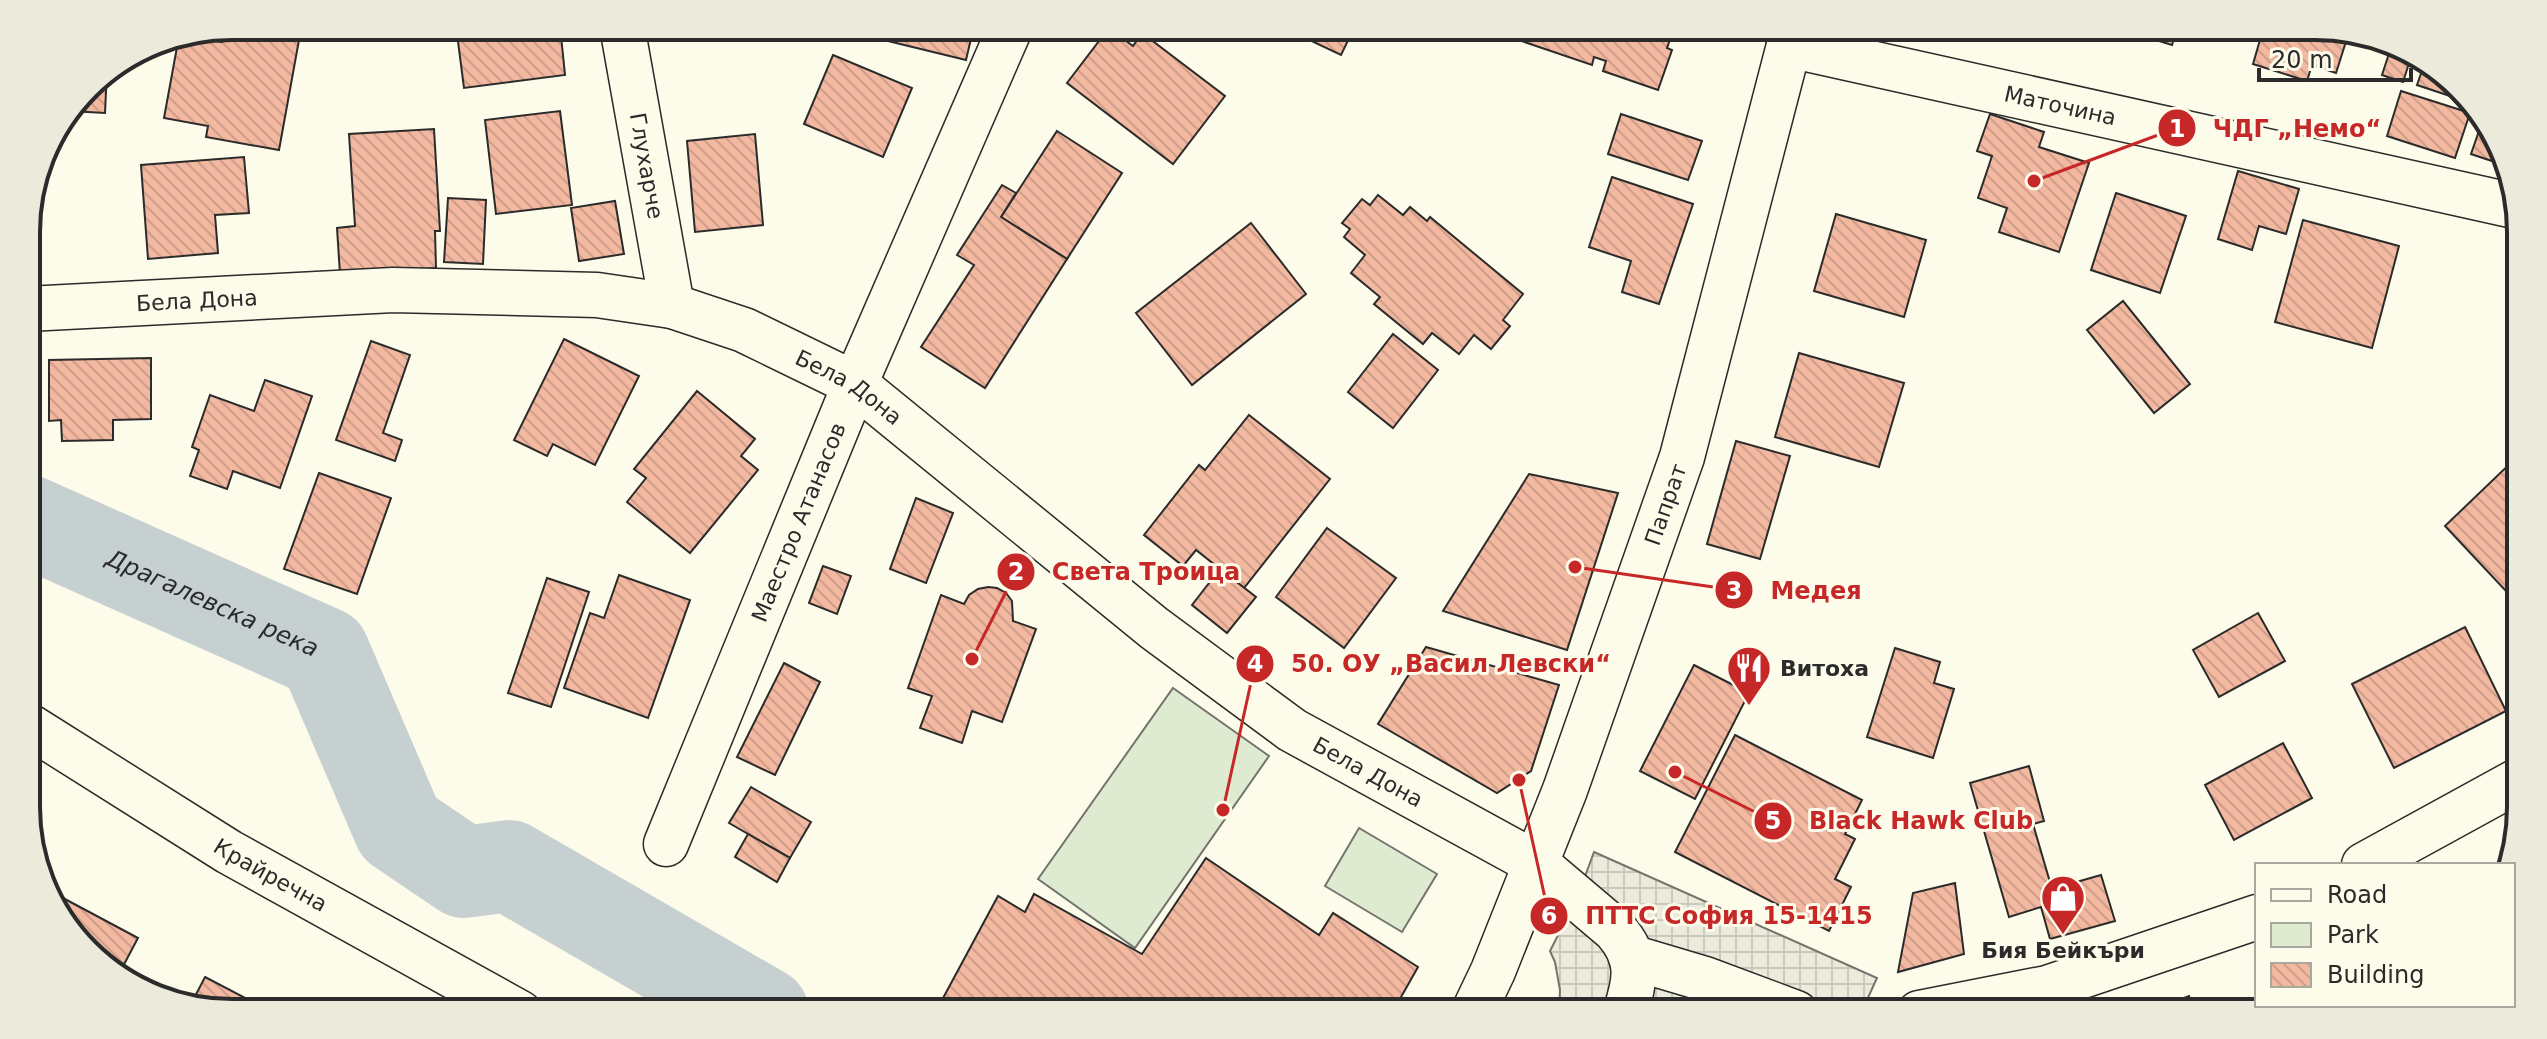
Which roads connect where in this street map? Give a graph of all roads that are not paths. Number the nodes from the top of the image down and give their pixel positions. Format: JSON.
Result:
{"nodes":[{"id":1,"x":624,"y":40,"type":"edge"},
{"id":2,"x":1005,"y":40,"type":"edge"},
{"id":3,"x":1791,"y":40,"type":"edge"},
{"id":4,"x":1809,"y":40,"type":"edge"},
{"id":5,"x":2504,"y":204,"type":"edge"},
{"id":6,"x":672,"y":306,"type":"junction"},
{"id":7,"x":40,"y":308,"type":"edge"},
{"id":8,"x":855,"y":384,"type":"junction"},
{"id":9,"x":40,"y":733,"type":"edge"},
{"id":10,"x":2507,"y":787,"type":"edge"},
{"id":11,"x":666,"y":844,"type":"dead end"},
{"id":12,"x":2368,"y":863,"type":"edge"},
{"id":13,"x":1537,"y":864,"type":"junction"},
{"id":14,"x":2255,"y":918,"type":"edge"},
{"id":15,"x":1631,"y":957,"type":"junction"},
{"id":16,"x":495,"y":999,"type":"edge"},
{"id":17,"x":1479,"y":999,"type":"edge"},
{"id":18,"x":1630,"y":999,"type":"edge"},
{"id":19,"x":1759,"y":999,"type":"edge"},
{"id":20,"x":1991,"y":999,"type":"edge"}],
"edges":[{"from":1,"to":6,"type":"street","name":"Глухарче"},
{"from":2,"to":8,"type":"street","name":"Маестро Атанасов"},
{"from":3,"to":13,"type":"street","name":"Папрат"},
{"from":4,"to":5,"type":"street","name":"Маточина"},
{"from":6,"to":7,"type":"street","name":"Бела Дона"},
{"from":6,"to":8,"type":"street","name":"Бела Дона"},
{"from":8,"to":11,"type":"street","name":"Маестро Атанасов"},
{"from":8,"to":13,"type":"street","name":"Бела Дона"},
{"from":9,"to":16,"type":"street","name":"Крайречна"},
{"from":10,"to":12,"type":"street"},
{"from":13,"to":15,"type":"street","name":"Бела Дона"},
{"from":13,"to":17,"type":"street","name":"Папрат"},
{"from":14,"to":20,"type":"street"},
{"from":15,"to":18,"type":"street"},
{"from":15,"to":19,"type":"street"}]}
